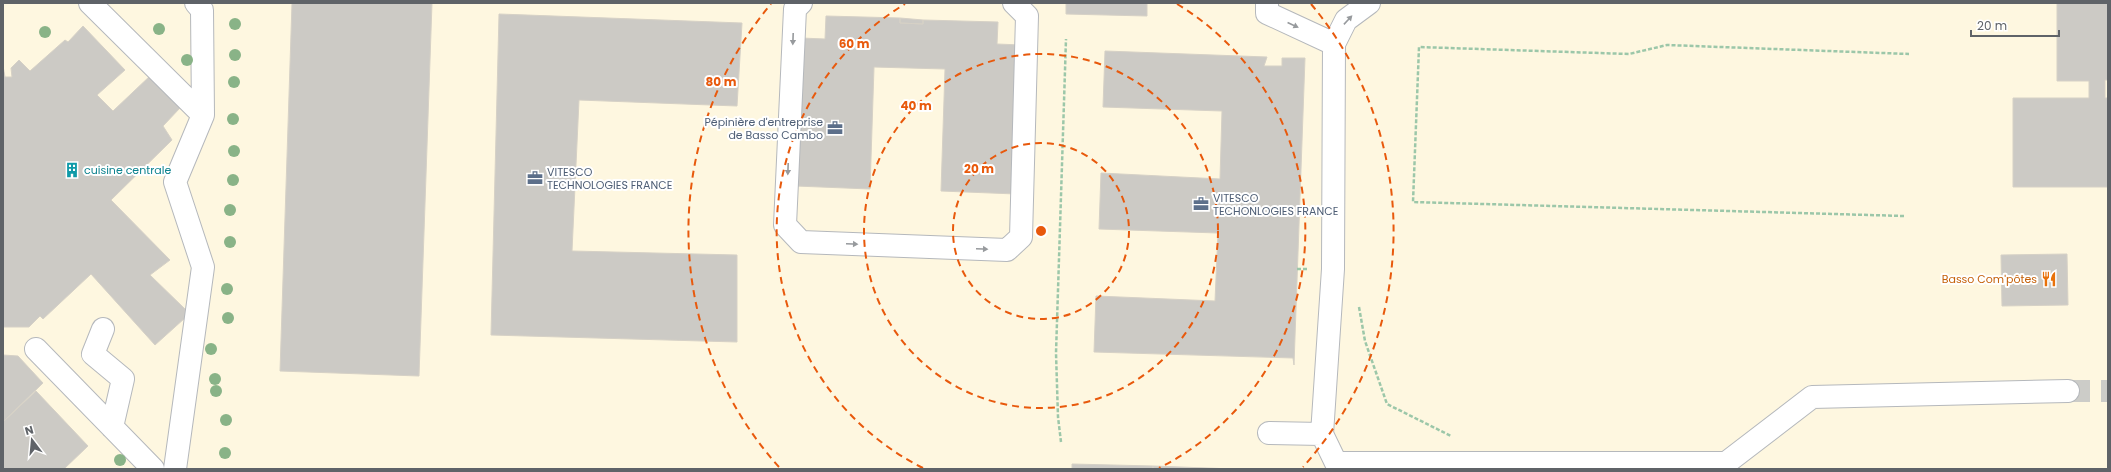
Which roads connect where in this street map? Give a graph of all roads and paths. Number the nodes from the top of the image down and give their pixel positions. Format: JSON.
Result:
{"nodes":[{"id":1,"x":90,"y":3,"type":"edge"},
{"id":2,"x":196,"y":3,"type":"edge"},
{"id":3,"x":801,"y":3,"type":"edge"},
{"id":4,"x":1014,"y":3,"type":"edge"},
{"id":5,"x":1267,"y":3,"type":"edge"},
{"id":6,"x":1373,"y":7,"type":"edge"},
{"id":7,"x":1066,"y":39,"type":"dead end"},
{"id":8,"x":1334,"y":44,"type":"junction"},
{"id":9,"x":1909,"y":54,"type":"dead end"},
{"id":10,"x":204,"y":115,"type":"junction"},
{"id":11,"x":1904,"y":216,"type":"dead end"},
{"id":12,"x":1298,"y":269,"type":"dead end"},
{"id":13,"x":1333,"y":269,"type":"junction"},
{"id":14,"x":1358,"y":305,"type":"dead end"},
{"id":15,"x":103,"y":329,"type":"dead end"},
{"id":16,"x":36,"y":349,"type":"dead end"},
{"id":17,"x":2068,"y":391,"type":"tunnel mouth"},
{"id":18,"x":112,"y":427,"type":"junction"},
{"id":19,"x":1269,"y":433,"type":"dead end"},
{"id":20,"x":1322,"y":434,"type":"junction"},
{"id":21,"x":1061,"y":442,"type":"dead end"},
{"id":22,"x":1454,"y":464,"type":"junction"},
{"id":23,"x":1402,"y":466,"type":"edge"},
{"id":24,"x":153,"y":469,"type":"edge"},
{"id":25,"x":175,"y":469,"type":"edge"}],
"edges":[{"from":1,"to":10,"type":"lane"},
{"from":2,"to":10,"type":"lane"},
{"from":3,"to":4,"type":"lane","one_way":true},
{"from":5,"to":8,"type":"lane","one_way":true},
{"from":8,"to":6,"type":"lane","one_way":true},
{"from":7,"to":21,"type":"path"},
{"from":8,"to":13,"type":"lane"},
{"from":9,"to":11,"type":"path"},
{"from":10,"to":25,"type":"lane"},
{"from":12,"to":13,"type":"path"},
{"from":13,"to":20,"type":"lane"},
{"from":14,"to":22,"type":"path"},
{"from":15,"to":18,"type":"lane"},
{"from":16,"to":18,"type":"lane"},
{"from":17,"to":22,"type":"lane"},
{"from":18,"to":24,"type":"lane"},
{"from":19,"to":20,"type":"lane"},
{"from":20,"to":23,"type":"lane"},
{"from":22,"to":23,"type":"lane"}]}
